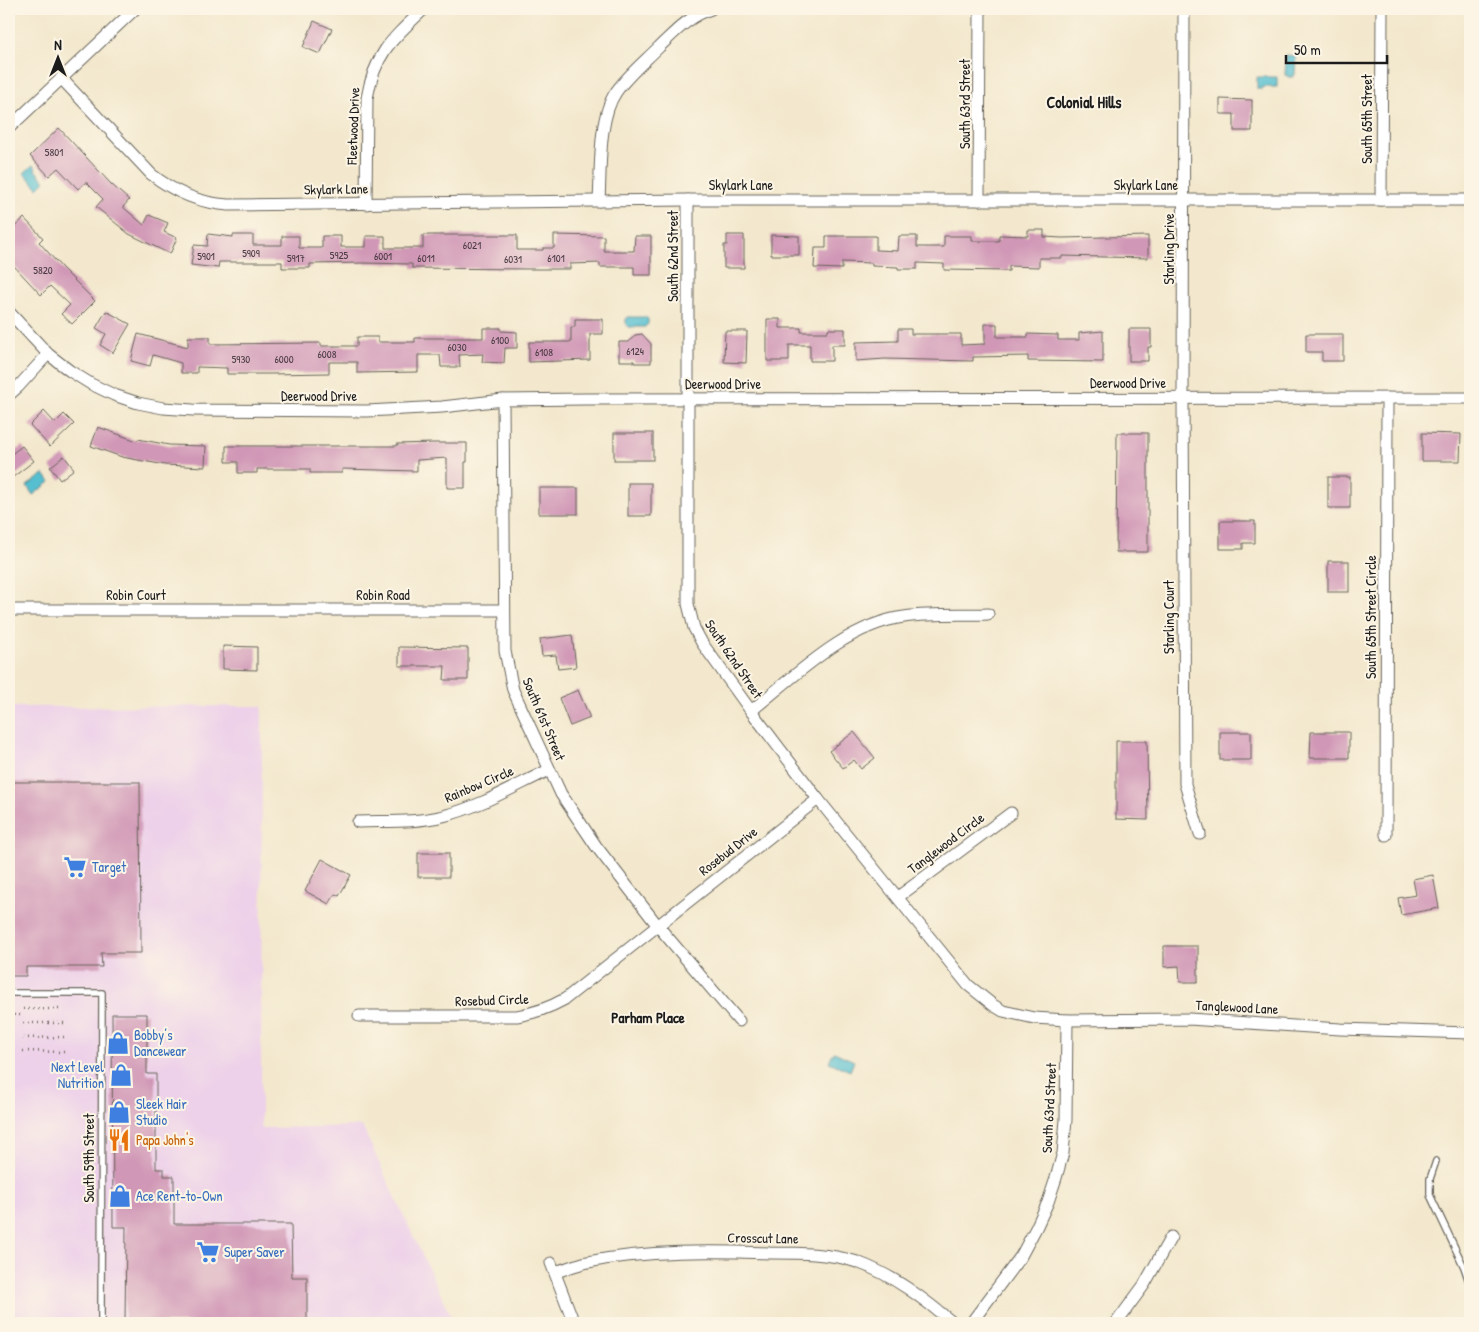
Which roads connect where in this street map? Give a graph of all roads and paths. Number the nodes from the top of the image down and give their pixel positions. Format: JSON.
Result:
{"nodes":[{"id":1,"x":135,"y":9,"type":"edge"},
{"id":2,"x":424,"y":9,"type":"edge"},
{"id":3,"x":710,"y":9,"type":"edge"},
{"id":4,"x":980,"y":9,"type":"edge"},
{"id":5,"x":1184,"y":9,"type":"edge"},
{"id":6,"x":1382,"y":9,"type":"edge"},
{"id":7,"x":61,"y":78,"type":"junction"},
{"id":8,"x":9,"y":128,"type":"edge"},
{"id":9,"x":688,"y":200,"type":"junction"},
{"id":10,"x":979,"y":200,"type":"junction"},
{"id":11,"x":1184,"y":200,"type":"junction"},
{"id":12,"x":1381,"y":200,"type":"junction"},
{"id":13,"x":1470,"y":200,"type":"edge"},
{"id":14,"x":599,"y":201,"type":"junction"},
{"id":15,"x":366,"y":204,"type":"junction"},
{"id":16,"x":9,"y":312,"type":"edge"},
{"id":17,"x":48,"y":354,"type":"junction"},
{"id":18,"x":9,"y":394,"type":"edge"},
{"id":19,"x":1183,"y":398,"type":"junction"},
{"id":20,"x":1387,"y":398,"type":"junction"},
{"id":21,"x":1470,"y":398,"type":"edge"},
{"id":22,"x":688,"y":399,"type":"junction"},
{"id":23,"x":503,"y":400,"type":"junction"},
{"id":24,"x":9,"y":610,"type":"edge"},
{"id":25,"x":262,"y":610,"type":"joint"},
{"id":26,"x":504,"y":610,"type":"junction"},
{"id":27,"x":988,"y":614,"type":"dead end"},
{"id":28,"x":751,"y":711,"type":"junction"},
{"id":29,"x":550,"y":770,"type":"junction"},
{"id":30,"x":818,"y":799,"type":"junction"},
{"id":31,"x":1011,"y":812,"type":"dead end"},
{"id":32,"x":358,"y":822,"type":"dead end"},
{"id":33,"x":1200,"y":834,"type":"dead end"},
{"id":34,"x":1386,"y":835,"type":"dead end"},
{"id":35,"x":898,"y":897,"type":"junction"},
{"id":36,"x":658,"y":926,"type":"junction"},
{"id":37,"x":9,"y":993,"type":"edge"},
{"id":38,"x":35,"y":1005,"type":"dead end"},
{"id":39,"x":23,"y":1009,"type":"dead end"},
{"id":40,"x":35,"y":1009,"type":"junction"},
{"id":41,"x":64,"y":1009,"type":"dead end"},
{"id":42,"x":1003,"y":1010,"type":"joint"},
{"id":43,"x":9,"y":1015,"type":"edge"},
{"id":44,"x":23,"y":1015,"type":"dead end"},
{"id":45,"x":359,"y":1016,"type":"dead end"},
{"id":46,"x":1067,"y":1020,"type":"junction"},
{"id":47,"x":739,"y":1021,"type":"dead end"},
{"id":48,"x":23,"y":1023,"type":"dead end"},
{"id":49,"x":64,"y":1023,"type":"dead end"},
{"id":50,"x":1470,"y":1033,"type":"edge"},
{"id":51,"x":64,"y":1037,"type":"dead end"},
{"id":52,"x":23,"y":1038,"type":"dead end"},
{"id":53,"x":23,"y":1051,"type":"dead end"},
{"id":54,"x":64,"y":1052,"type":"dead end"},
{"id":55,"x":1436,"y":1161,"type":"dead end"},
{"id":56,"x":1171,"y":1237,"type":"dead end"},
{"id":57,"x":1470,"y":1285,"type":"edge"},
{"id":58,"x":101,"y":1323,"type":"edge"},
{"id":59,"x":574,"y":1323,"type":"edge"},
{"id":60,"x":953,"y":1323,"type":"edge"},
{"id":61,"x":971,"y":1323,"type":"edge"},
{"id":62,"x":1116,"y":1323,"type":"edge"}],
"edges":[{"from":1,"to":7,"type":"street"},
{"from":2,"to":15,"type":"street","name":"Fleetwood Drive"},
{"from":3,"to":14,"type":"street"},
{"from":4,"to":10,"type":"street","name":"South 63rd Street"},
{"from":5,"to":11,"type":"street","name":"Starling Drive"},
{"from":6,"to":12,"type":"street","name":"South 65th Street"},
{"from":7,"to":8,"type":"street"},
{"from":7,"to":15,"type":"street","name":"Skylark Lane"},
{"from":9,"to":10,"type":"street","name":"Skylark Lane"},
{"from":9,"to":14,"type":"street","name":"Skylark Lane"},
{"from":9,"to":22,"type":"street","name":"South 62nd Street"},
{"from":10,"to":11,"type":"street","name":"Skylark Lane"},
{"from":11,"to":12,"type":"street","name":"Skylark Lane"},
{"from":11,"to":19,"type":"street","name":"Starling Drive"},
{"from":12,"to":13,"type":"street","name":"Skylark Lane"},
{"from":14,"to":15,"type":"street","name":"Skylark Lane"},
{"from":16,"to":17,"type":"street","name":"Deerwood Drive"},
{"from":17,"to":18,"type":"street"},
{"from":17,"to":23,"type":"street","name":"Deerwood Drive"},
{"from":19,"to":20,"type":"street","name":"Deerwood Drive"},
{"from":19,"to":22,"type":"street","name":"Deerwood Drive"},
{"from":19,"to":33,"type":"street","name":"Starling Court"},
{"from":20,"to":21,"type":"street","name":"Deerwood Drive"},
{"from":20,"to":34,"type":"street","name":"South 65th Street Circle"},
{"from":22,"to":23,"type":"street","name":"Deerwood Drive"},
{"from":22,"to":28,"type":"street","name":"South 62nd Street"},
{"from":23,"to":26,"type":"street","name":"South 61st Street"},
{"from":24,"to":25,"type":"street","name":"Robin Court"},
{"from":25,"to":26,"type":"street","name":"Robin Road"},
{"from":26,"to":29,"type":"street","name":"South 61st Street"},
{"from":27,"to":28,"type":"street"},
{"from":28,"to":30,"type":"street","name":"South 62nd Street"},
{"from":29,"to":32,"type":"street","name":"Rainbow Circle"},
{"from":29,"to":36,"type":"street","name":"South 61st Street"},
{"from":30,"to":35,"type":"street","name":"South 62nd Street"},
{"from":30,"to":36,"type":"street","name":"Rosebud Drive"},
{"from":31,"to":35,"type":"street","name":"Tanglewood Circle"},
{"from":35,"to":42,"type":"street","name":"South 62nd Street"},
{"from":36,"to":45,"type":"street","name":"Rosebud Circle"},
{"from":36,"to":47,"type":"street","name":"South 61st Street"},
{"from":37,"to":58,"type":"lane","name":"South 59th Street"},
{"from":38,"to":40,"type":"path"},
{"from":39,"to":40,"type":"path"},
{"from":40,"to":41,"type":"path"},
{"from":42,"to":46,"type":"street","name":"Tanglewood Lane"},
{"from":43,"to":44,"type":"path"},
{"from":46,"to":50,"type":"street","name":"Tanglewood Lane"},
{"from":46,"to":61,"type":"street","name":"South 63rd Street"},
{"from":48,"to":49,"type":"path"},
{"from":51,"to":52,"type":"path"},
{"from":53,"to":54,"type":"path"},
{"from":55,"to":57,"type":"lane"},
{"from":56,"to":62,"type":"street"},
{"from":59,"to":60,"type":"street","name":"Crosscut Lane"}]}
